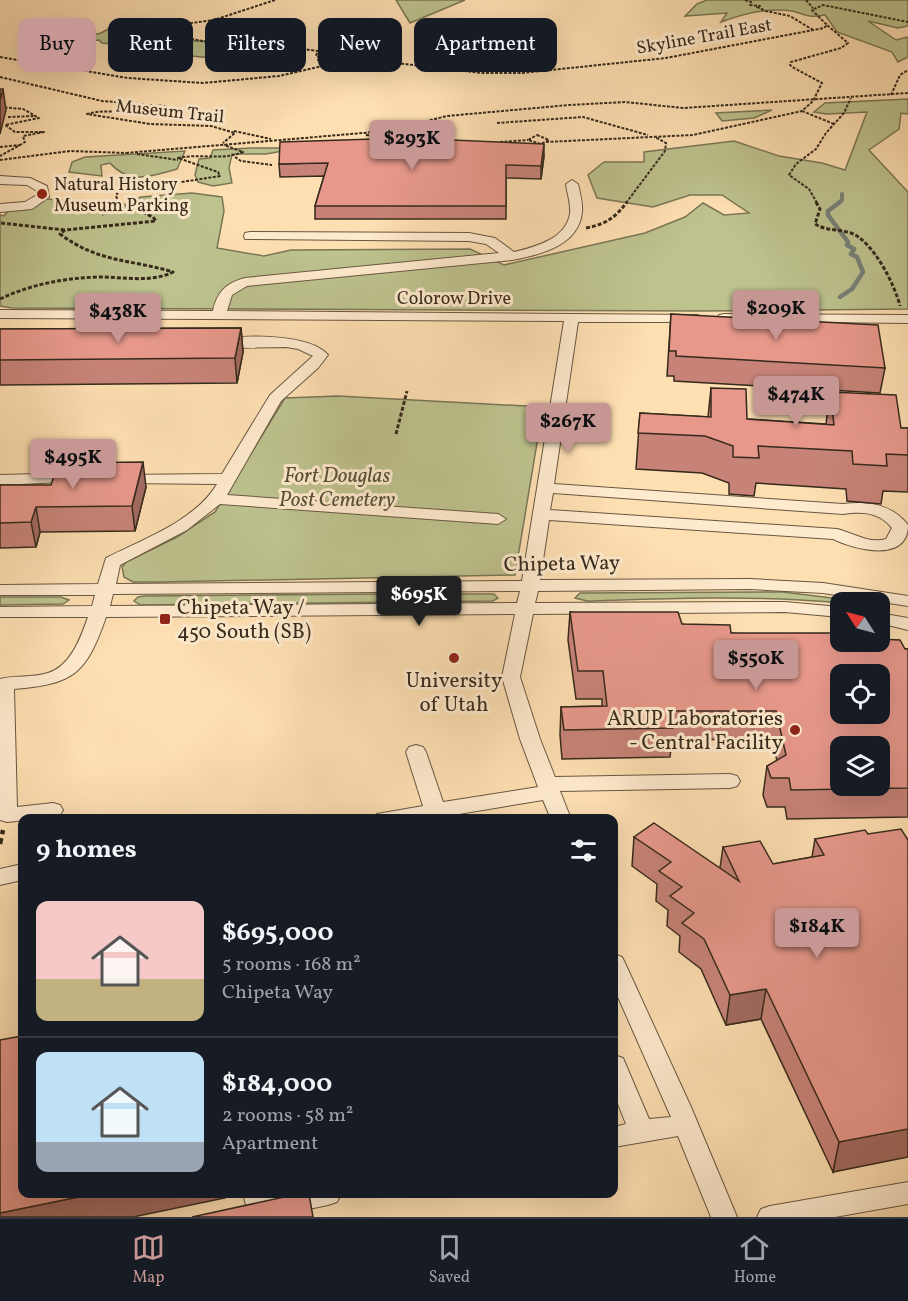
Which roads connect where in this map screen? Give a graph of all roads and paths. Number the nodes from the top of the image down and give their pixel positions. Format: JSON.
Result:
{"nodes":[{"id":1,"x":275,"y":0,"type":"edge"},
{"id":2,"x":745,"y":0,"type":"edge"},
{"id":3,"x":807,"y":0,"type":"edge"},
{"id":4,"x":813,"y":8,"type":"junction"},
{"id":5,"x":908,"y":22,"type":"edge"},
{"id":6,"x":827,"y":25,"type":"junction"},
{"id":7,"x":814,"y":30,"type":"junction"},
{"id":8,"x":318,"y":51,"type":"edge"},
{"id":9,"x":0,"y":57,"type":"edge"},
{"id":10,"x":402,"y":64,"type":"edge"},
{"id":11,"x":318,"y":67,"type":"edge"},
{"id":12,"x":908,"y":70,"type":"edge"},
{"id":13,"x":0,"y":76,"type":"edge"},
{"id":14,"x":908,"y":93,"type":"edge"},
{"id":15,"x":891,"y":95,"type":"junction"},
{"id":16,"x":851,"y":98,"type":"junction"},
{"id":17,"x":813,"y":101,"type":"junction"},
{"id":18,"x":0,"y":107,"type":"edge"},
{"id":19,"x":802,"y":111,"type":"junction"},
{"id":20,"x":36,"y":116,"type":"junction"},
{"id":21,"x":8,"y":117,"type":"dead end"},
{"id":22,"x":497,"y":123,"type":"dead end"},
{"id":23,"x":834,"y":124,"type":"junction"},
{"id":24,"x":233,"y":131,"type":"junction"},
{"id":25,"x":359,"y":134,"type":"junction"},
{"id":26,"x":653,"y":136,"type":"junction"},
{"id":27,"x":405,"y":139,"type":"edge"},
{"id":28,"x":274,"y":140,"type":"junction"},
{"id":29,"x":528,"y":140,"type":"junction"},
{"id":30,"x":498,"y":142,"type":"edge"},
{"id":31,"x":546,"y":142,"type":"junction"},
{"id":32,"x":221,"y":144,"type":"junction"},
{"id":33,"x":20,"y":145,"type":"junction"},
{"id":34,"x":0,"y":147,"type":"edge"},
{"id":35,"x":126,"y":153,"type":"junction"},
{"id":36,"x":235,"y":157,"type":"junction"},
{"id":37,"x":0,"y":158,"type":"edge"},
{"id":38,"x":178,"y":160,"type":"junction"},
{"id":39,"x":272,"y":165,"type":"dead end"},
{"id":40,"x":0,"y":180,"type":"edge"},
{"id":41,"x":572,"y":184,"type":"dead end"},
{"id":42,"x":0,"y":208,"type":"edge"},
{"id":43,"x":0,"y":223,"type":"edge"},
{"id":44,"x":570,"y":229,"type":"junction"},
{"id":45,"x":65,"y":230,"type":"junction"},
{"id":46,"x":250,"y":236,"type":"dead end"},
{"id":47,"x":512,"y":256,"type":"junction"},
{"id":48,"x":0,"y":299,"type":"edge"},
{"id":49,"x":0,"y":314,"type":"edge"},
{"id":50,"x":219,"y":315,"type":"junction"},
{"id":51,"x":572,"y":317,"type":"junction"},
{"id":52,"x":905,"y":319,"type":"edge"},
{"id":53,"x":206,"y":344,"type":"edge"},
{"id":54,"x":407,"y":391,"type":"dead end"},
{"id":55,"x":396,"y":434,"type":"dead end"},
{"id":56,"x":226,"y":479,"type":"junction"},
{"id":57,"x":0,"y":480,"type":"edge"},
{"id":58,"x":545,"y":488,"type":"junction"},
{"id":59,"x":216,"y":500,"type":"junction"},
{"id":60,"x":541,"y":514,"type":"junction"},
{"id":61,"x":498,"y":519,"type":"dead end"},
{"id":62,"x":530,"y":586,"type":"junction"},
{"id":63,"x":106,"y":589,"type":"junction"},
{"id":64,"x":0,"y":590,"type":"edge"},
{"id":65,"x":908,"y":601,"type":"edge"},
{"id":66,"x":525,"y":608,"type":"junction"},
{"id":67,"x":98,"y":611,"type":"junction"},
{"id":68,"x":830,"y":611,"type":"edge"},
{"id":69,"x":0,"y":612,"type":"edge"},
{"id":70,"x":890,"y":620,"type":"edge"},
{"id":71,"x":908,"y":624,"type":"edge"},
{"id":72,"x":416,"y":752,"type":"dead end"},
{"id":73,"x":730,"y":780,"type":"dead end"},
{"id":74,"x":549,"y":788,"type":"junction"},
{"id":75,"x":53,"y":810,"type":"dead end"},
{"id":76,"x":435,"y":811,"type":"junction"},
{"id":77,"x":416,"y":814,"type":"edge"},
{"id":78,"x":559,"y":814,"type":"edge"},
{"id":79,"x":18,"y":873,"type":"edge"},
{"id":80,"x":0,"y":878,"type":"edge"},
{"id":81,"x":618,"y":973,"type":"edge"},
{"id":82,"x":618,"y":1075,"type":"edge"},
{"id":83,"x":686,"y":1125,"type":"junction"},
{"id":84,"x":641,"y":1131,"type":"junction"},
{"id":85,"x":618,"y":1136,"type":"edge"},
{"id":86,"x":908,"y":1193,"type":"edge"},
{"id":87,"x":257,"y":1198,"type":"edge"},
{"id":88,"x":308,"y":1198,"type":"edge"},
{"id":89,"x":724,"y":1217,"type":"edge"},
{"id":90,"x":770,"y":1217,"type":"edge"}],
"edges":[{"from":1,"to":8,"type":"path"},
{"from":2,"to":7,"type":"path"},
{"from":3,"to":4,"type":"path"},
{"from":4,"to":5,"type":"path"},
{"from":4,"to":6,"type":"path"},
{"from":6,"to":7,"type":"path","name":"Skyline Trail East"},
{"from":6,"to":17,"type":"path"},
{"from":7,"to":10,"type":"path","name":"Skyline Trail East"},
{"from":9,"to":11,"type":"path","name":"Skyline Trail East"},
{"from":12,"to":15,"type":"path"},
{"from":13,"to":24,"type":"path","name":"Museum Trail"},
{"from":14,"to":15,"type":"path"},
{"from":15,"to":16,"type":"path"},
{"from":16,"to":17,"type":"path"},
{"from":16,"to":23,"type":"path"},
{"from":17,"to":19,"type":"path"},
{"from":17,"to":25,"type":"path"},
{"from":18,"to":20,"type":"path"},
{"from":19,"to":23,"type":"path"},
{"from":19,"to":26,"type":"path"},
{"from":20,"to":21,"type":"path"},
{"from":20,"to":33,"type":"path"},
{"from":22,"to":26,"type":"path"},
{"from":23,"to":52,"type":"path"},
{"from":24,"to":28,"type":"path"},
{"from":24,"to":32,"type":"path","name":"Museum Trail"},
{"from":25,"to":27,"type":"path"},
{"from":25,"to":28,"type":"path"},
{"from":26,"to":31,"type":"path"},
{"from":26,"to":44,"type":"path"},
{"from":28,"to":32,"type":"path"},
{"from":29,"to":30,"type":"path"},
{"from":29,"to":31,"type":"path"},
{"from":29,"to":31,"type":"path"},
{"from":32,"to":35,"type":"path"},
{"from":32,"to":36,"type":"path","name":"Museum Trail"},
{"from":33,"to":34,"type":"path"},
{"from":33,"to":37,"type":"path"},
{"from":35,"to":37,"type":"path"},
{"from":35,"to":38,"type":"path"},
{"from":36,"to":38,"type":"path","name":"Museum Trail"},
{"from":36,"to":39,"type":"path"},
{"from":38,"to":45,"type":"path"},
{"from":40,"to":42,"type":"street"},
{"from":41,"to":44,"type":"street"},
{"from":43,"to":45,"type":"path"},
{"from":44,"to":47,"type":"street"},
{"from":45,"to":48,"type":"path"},
{"from":46,"to":47,"type":"street"},
{"from":47,"to":50,"type":"street"},
{"from":49,"to":50,"type":"street","name":"Colorow Drive"},
{"from":50,"to":51,"type":"street","name":"Colorow Drive"},
{"from":51,"to":52,"type":"street","name":"Colorow Drive"},
{"from":51,"to":58,"type":"street"},
{"from":53,"to":56,"type":"street"},
{"from":54,"to":55,"type":"path"},
{"from":56,"to":57,"type":"street"},
{"from":56,"to":59,"type":"street"},
{"from":58,"to":60,"type":"street"},
{"from":58,"to":60,"type":"street"},
{"from":59,"to":61,"type":"street"},
{"from":59,"to":63,"type":"street"},
{"from":60,"to":62,"type":"street"},
{"from":62,"to":63,"type":"street","name":"Chipeta Way"},
{"from":62,"to":65,"type":"street","name":"Chipeta Way"},
{"from":62,"to":66,"type":"street"},
{"from":63,"to":64,"type":"street","name":"Chipeta Way"},
{"from":63,"to":67,"type":"street"},
{"from":66,"to":67,"type":"street"},
{"from":66,"to":68,"type":"street"},
{"from":66,"to":74,"type":"street"},
{"from":67,"to":69,"type":"street"},
{"from":67,"to":75,"type":"street"},
{"from":70,"to":71,"type":"street"},
{"from":72,"to":76,"type":"street"},
{"from":73,"to":74,"type":"street"},
{"from":74,"to":76,"type":"street"},
{"from":74,"to":78,"type":"street"},
{"from":76,"to":77,"type":"street"},
{"from":79,"to":80,"type":"street"},
{"from":81,"to":83,"type":"street"},
{"from":82,"to":84,"type":"street"},
{"from":83,"to":84,"type":"street"},
{"from":83,"to":89,"type":"street"},
{"from":84,"to":85,"type":"street"},
{"from":86,"to":90,"type":"street"},
{"from":87,"to":88,"type":"street"}]}
